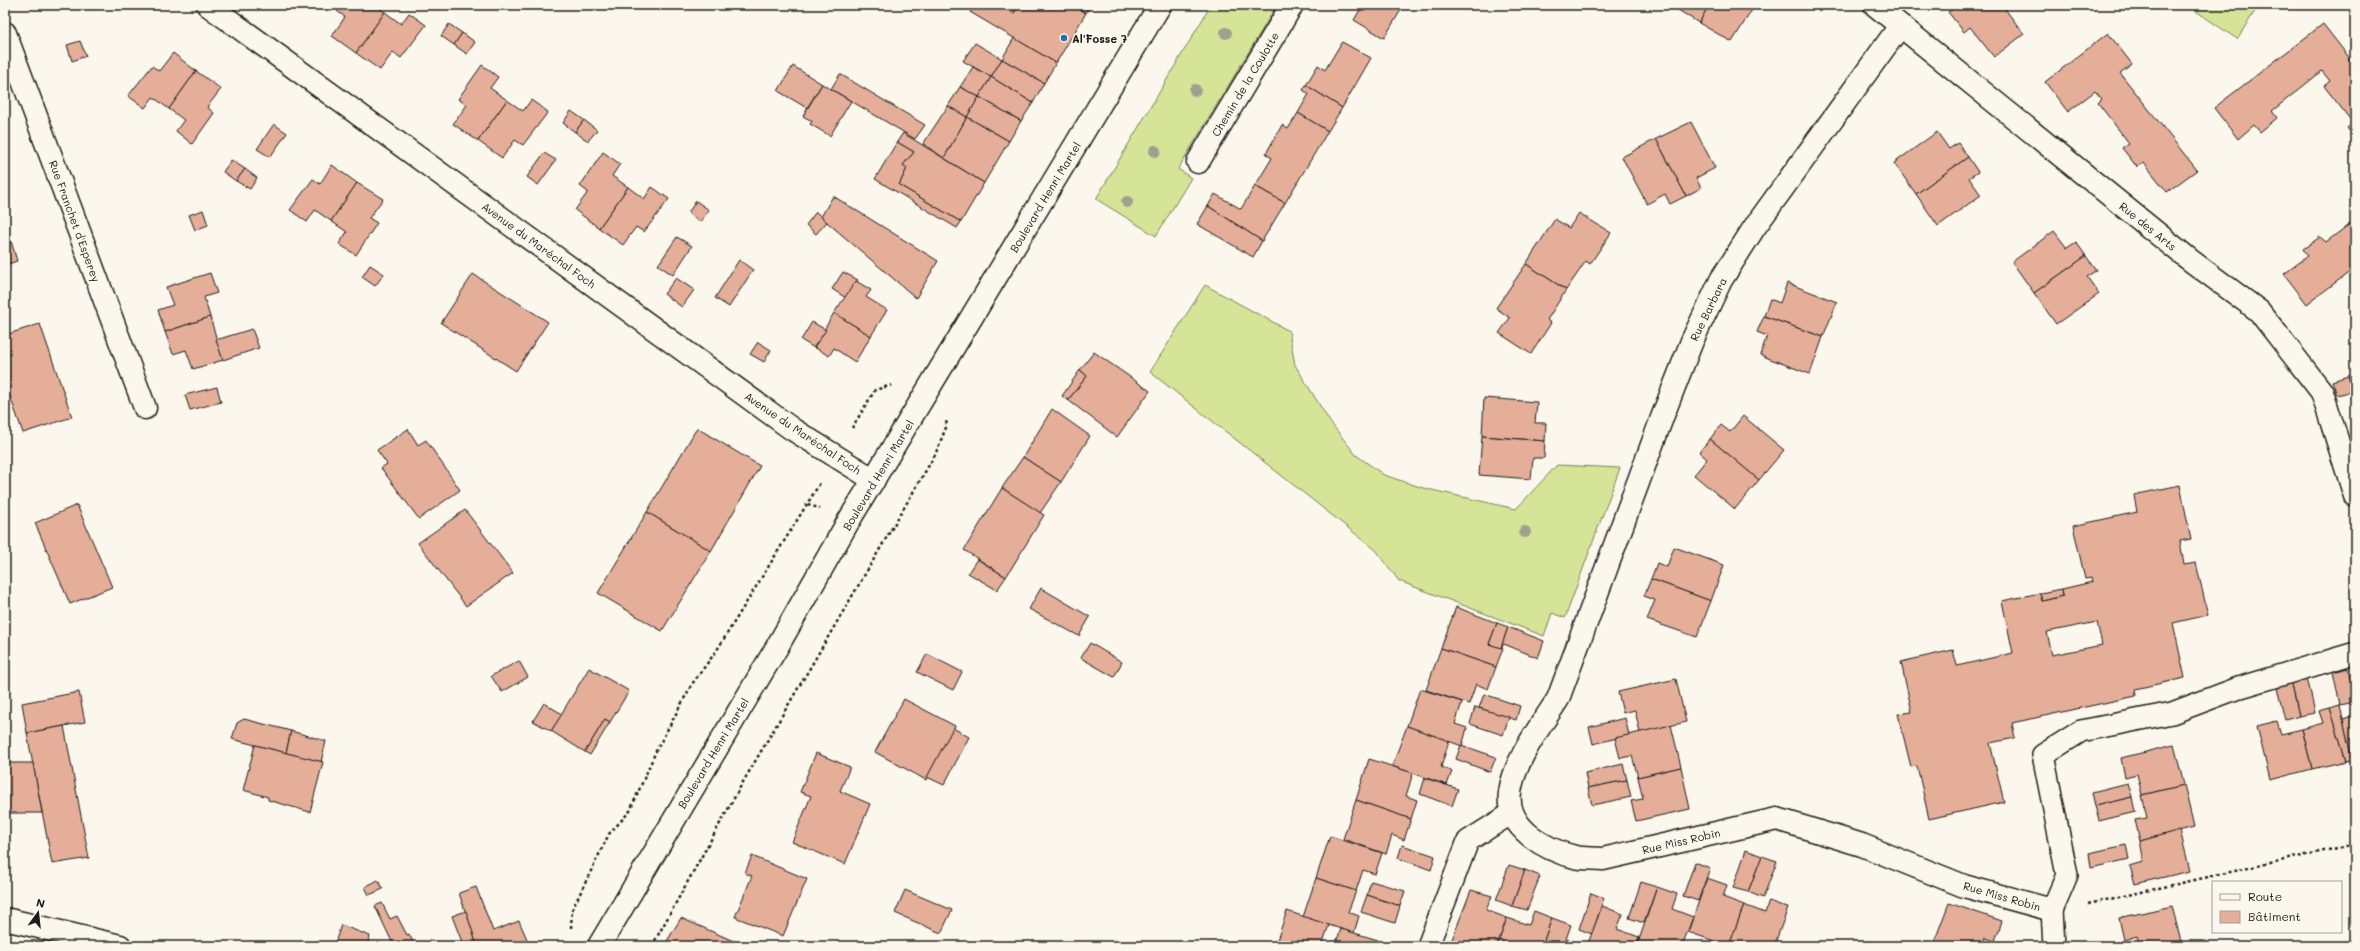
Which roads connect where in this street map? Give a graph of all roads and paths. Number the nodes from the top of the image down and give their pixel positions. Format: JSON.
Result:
{"nodes":[{"id":1,"x":208,"y":5,"type":"edge"},
{"id":2,"x":1160,"y":5,"type":"edge"},
{"id":3,"x":1292,"y":5,"type":"edge"},
{"id":4,"x":1875,"y":5,"type":"edge"},
{"id":5,"x":1900,"y":26,"type":"junction"},
{"id":6,"x":5,"y":34,"type":"edge"},
{"id":7,"x":1198,"y":162,"type":"dead end"},
{"id":8,"x":938,"y":374,"type":"junction"},
{"id":9,"x":145,"y":408,"type":"dead end"},
{"id":10,"x":836,"y":455,"type":"junction"},
{"id":11,"x":874,"y":480,"type":"junction"},
{"id":12,"x":2355,"y":496,"type":"edge"},
{"id":13,"x":1583,"y":629,"type":"joint"},
{"id":14,"x":2355,"y":653,"type":"edge"},
{"id":15,"x":1512,"y":813,"type":"junction"},
{"id":16,"x":2355,"y":844,"type":"edge"},
{"id":17,"x":572,"y":910,"type":"dead end"},
{"id":18,"x":2052,"y":910,"type":"junction"},
{"id":19,"x":5,"y":920,"type":"edge"},
{"id":20,"x":120,"y":946,"type":"edge"},
{"id":21,"x":599,"y":946,"type":"edge"},
{"id":22,"x":652,"y":946,"type":"edge"},
{"id":23,"x":1428,"y":946,"type":"edge"},
{"id":24,"x":2054,"y":946,"type":"edge"}],
"edges":[{"from":1,"to":10,"type":"street","name":"Avenue du Maréchal Foch"},
{"from":2,"to":8,"type":"street","name":"Boulevard Henri Martel"},
{"from":3,"to":7,"type":"street","name":"Chemin de la Coulotte"},
{"from":4,"to":5,"type":"street","name":"Rue des Arts"},
{"from":5,"to":12,"type":"street","name":"Rue des Arts"},
{"from":5,"to":13,"type":"street","name":"Rue Barbara"},
{"from":6,"to":9,"type":"street","name":"Rue Franchet d'Esperey"},
{"from":8,"to":10,"type":"path"},
{"from":8,"to":11,"type":"street","name":"Boulevard Henri Martel"},
{"from":8,"to":22,"type":"path"},
{"from":10,"to":11,"type":"street","name":"Avenue du Maréchal Foch"},
{"from":10,"to":17,"type":"path"},
{"from":11,"to":21,"type":"street","name":"Boulevard Henri Martel"},
{"from":13,"to":15,"type":"street","name":"Rue Miss Robin"},
{"from":14,"to":18,"type":"lane"},
{"from":15,"to":18,"type":"street","name":"Rue Miss Robin"},
{"from":15,"to":23,"type":"lane"},
{"from":16,"to":18,"type":"path"},
{"from":18,"to":24,"type":"lane"},
{"from":19,"to":20,"type":"street"}]}
